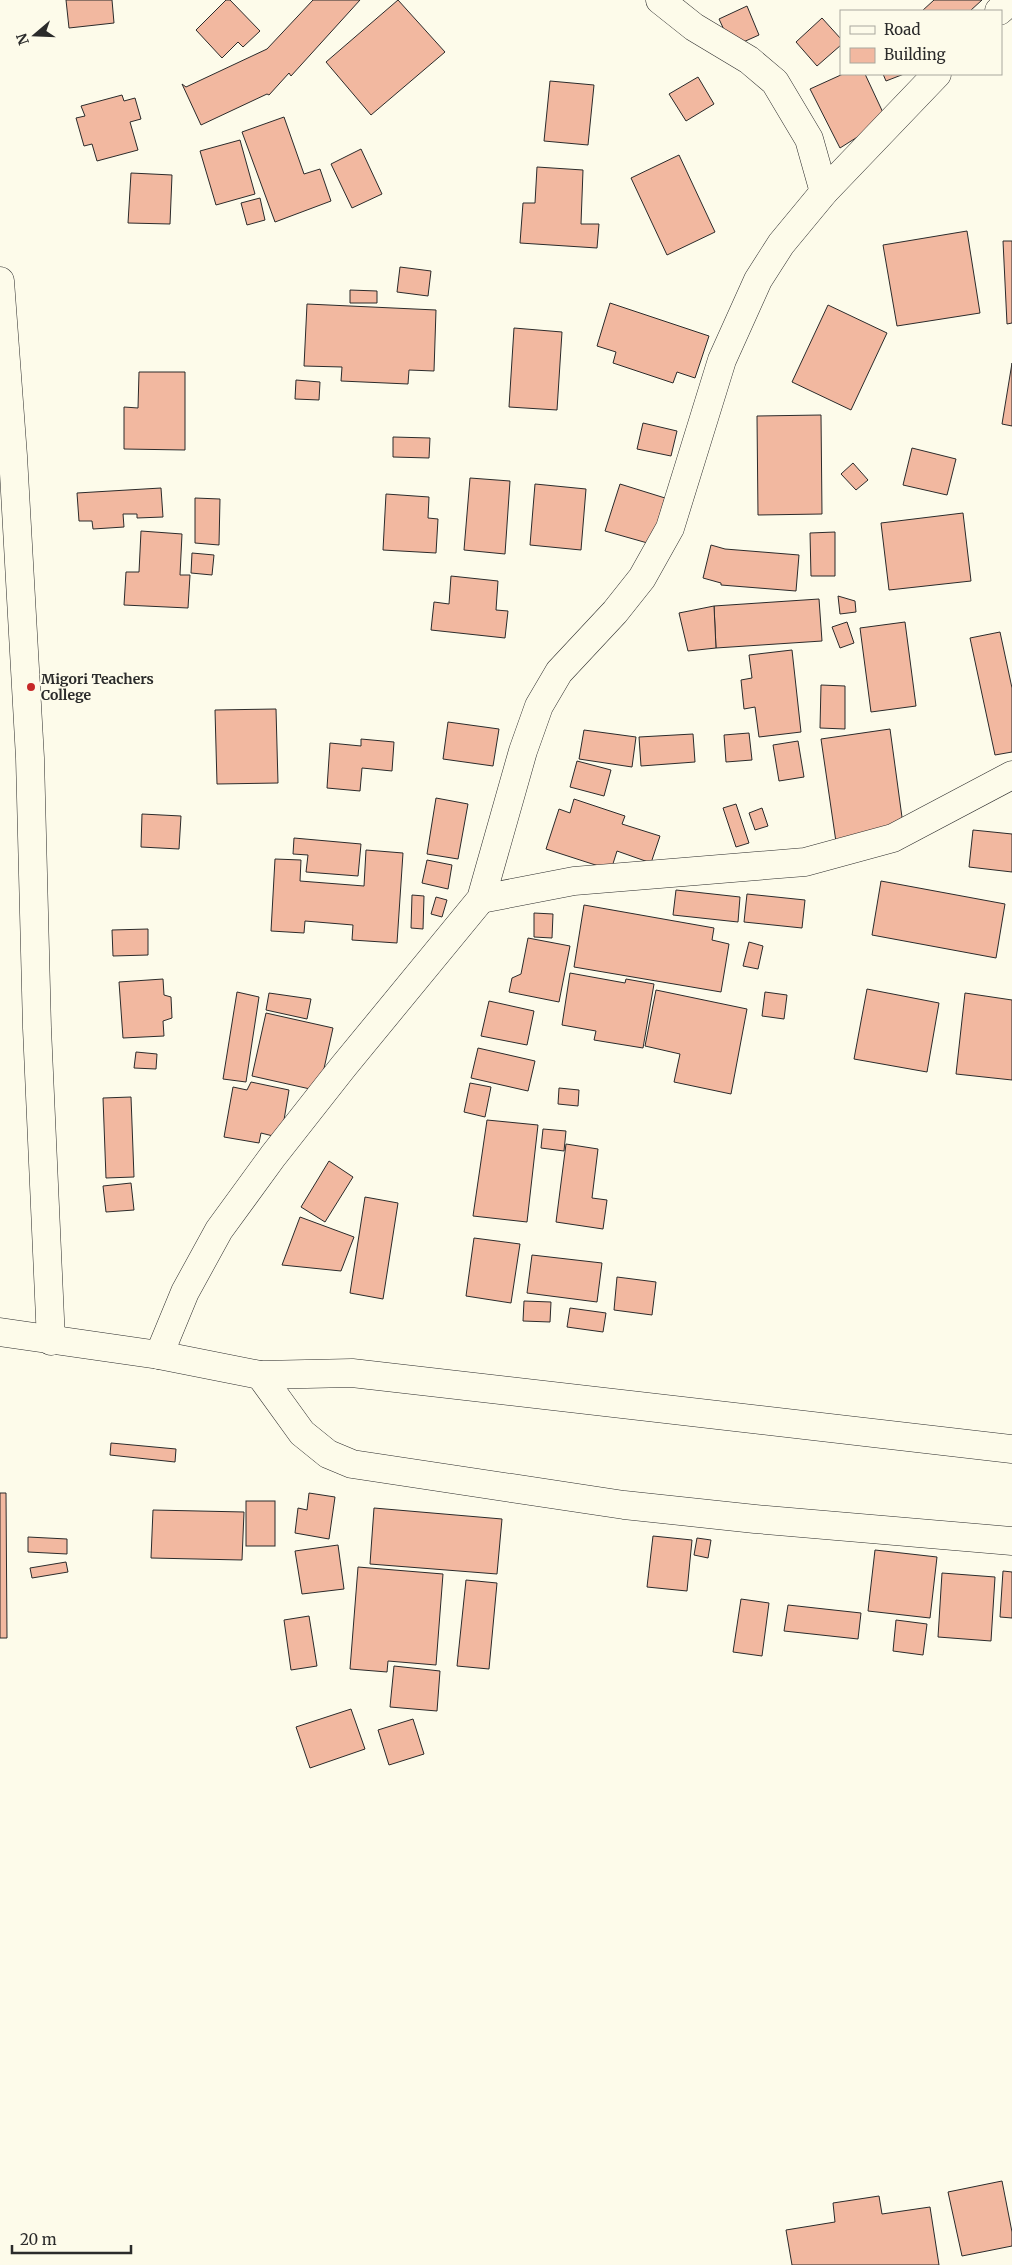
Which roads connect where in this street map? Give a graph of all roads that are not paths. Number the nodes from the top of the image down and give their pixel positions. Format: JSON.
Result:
{"nodes":[{"id":1,"x":660,"y":0,"type":"edge"},
{"id":2,"x":1012,"y":0,"type":"edge"},
{"id":3,"x":1000,"y":10,"type":"edge"},
{"id":4,"x":937,"y":75,"type":"edge"},
{"id":5,"x":824,"y":192,"type":"junction"},
{"id":6,"x":0,"y":281,"type":"edge"},
{"id":7,"x":1012,"y":775,"type":"edge"},
{"id":8,"x":481,"y":899,"type":"junction"},
{"id":9,"x":0,"y":1332,"type":"edge"},
{"id":10,"x":51,"y":1341,"type":"junction"},
{"id":11,"x":159,"y":1355,"type":"junction"},
{"id":12,"x":260,"y":1375,"type":"junction"},
{"id":13,"x":1012,"y":1449,"type":"edge"},
{"id":14,"x":1012,"y":1541,"type":"edge"}],
"edges":[{"from":1,"to":5,"type":"main road"},
{"from":2,"to":3,"type":"main road"},
{"from":4,"to":5,"type":"main road"},
{"from":5,"to":8,"type":"main road"},
{"from":6,"to":10,"type":"main road"},
{"from":7,"to":8,"type":"main road"},
{"from":8,"to":11,"type":"main road"},
{"from":9,"to":10,"type":"main road"},
{"from":10,"to":11,"type":"main road"},
{"from":11,"to":12,"type":"main road"},
{"from":12,"to":13,"type":"main road"},
{"from":12,"to":14,"type":"main road"}]}
